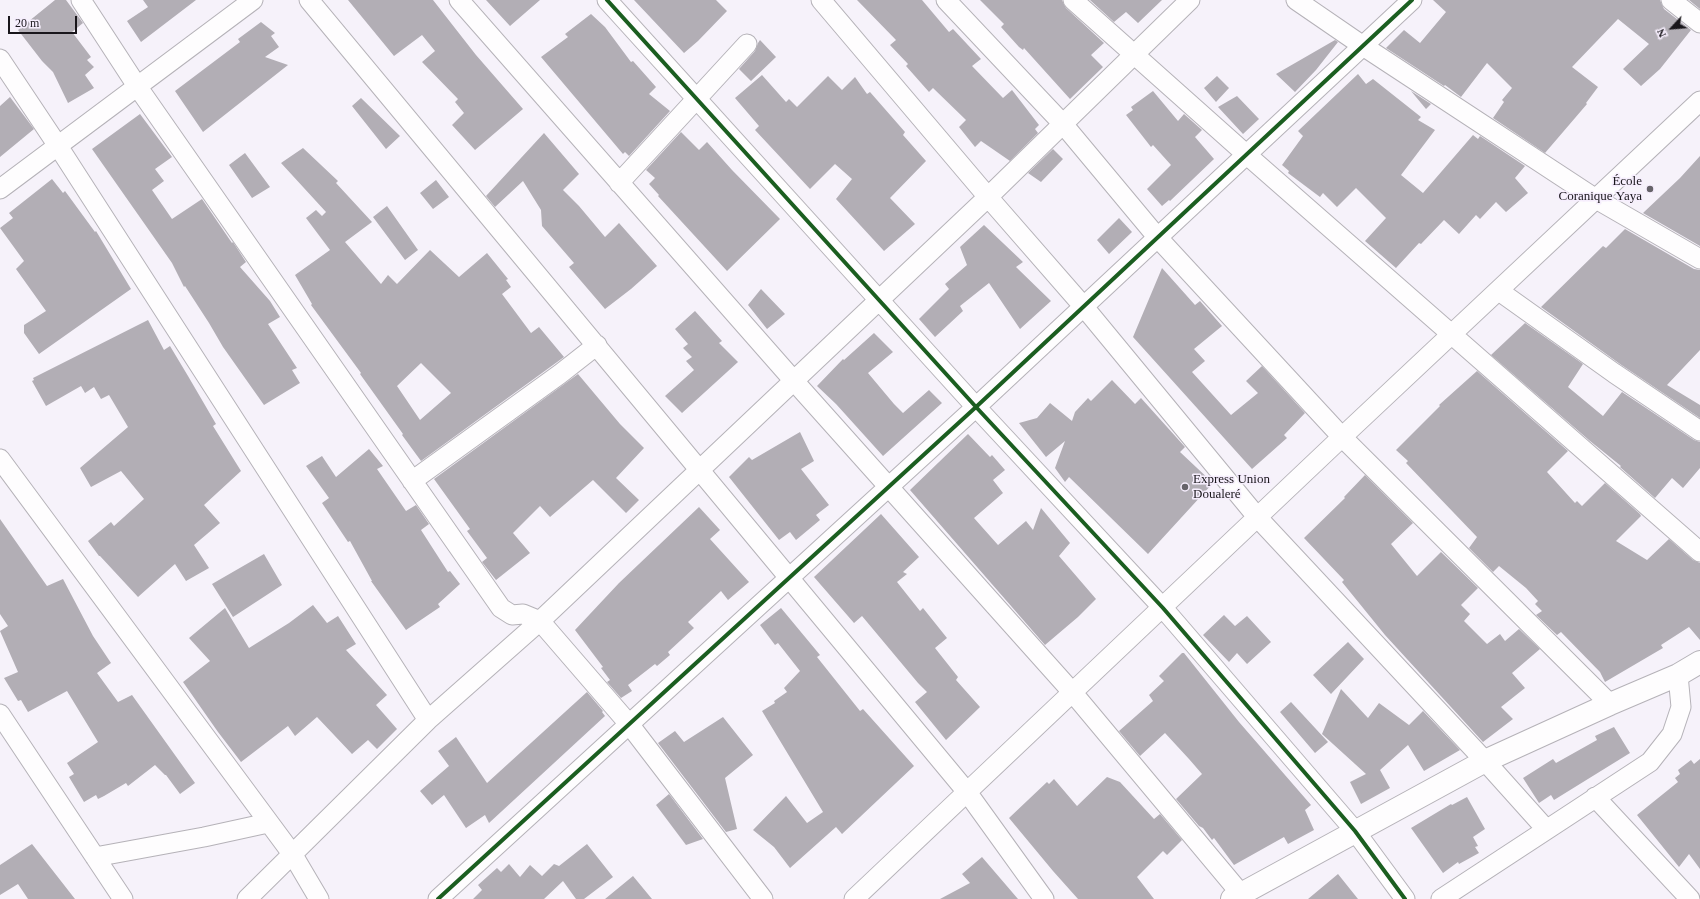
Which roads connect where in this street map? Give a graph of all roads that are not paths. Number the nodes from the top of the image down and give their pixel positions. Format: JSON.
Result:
{"nodes":[{"id":1,"x":81,"y":0,"type":"edge"},
{"id":2,"x":253,"y":0,"type":"edge"},
{"id":3,"x":309,"y":0,"type":"edge"},
{"id":4,"x":459,"y":0,"type":"edge"},
{"id":5,"x":607,"y":0,"type":"edge"},
{"id":6,"x":821,"y":0,"type":"edge"},
{"id":7,"x":946,"y":0,"type":"edge"},
{"id":8,"x":1073,"y":0,"type":"edge"},
{"id":9,"x":1190,"y":0,"type":"edge"},
{"id":10,"x":1296,"y":0,"type":"edge"},
{"id":11,"x":1412,"y":0,"type":"edge"},
{"id":12,"x":1671,"y":0,"type":"edge"},
{"id":13,"x":1700,"y":23,"type":"edge"},
{"id":14,"x":747,"y":44,"type":"dead end"},
{"id":15,"x":1363,"y":46,"type":"junction"},
{"id":16,"x":1133,"y":55,"type":"junction"},
{"id":17,"x":0,"y":59,"type":"edge"},
{"id":18,"x":137,"y":86,"type":"junction"},
{"id":19,"x":696,"y":98,"type":"junction"},
{"id":20,"x":1700,"y":101,"type":"edge"},
{"id":21,"x":1063,"y":124,"type":"junction"},
{"id":22,"x":58,"y":146,"type":"junction"},
{"id":23,"x":1247,"y":155,"type":"junction"},
{"id":24,"x":619,"y":183,"type":"junction"},
{"id":25,"x":0,"y":189,"type":"edge"},
{"id":26,"x":988,"y":197,"type":"junction"},
{"id":27,"x":1596,"y":199,"type":"junction"},
{"id":28,"x":1158,"y":238,"type":"junction"},
{"id":29,"x":1700,"y":259,"type":"edge"},
{"id":30,"x":1499,"y":291,"type":"junction"},
{"id":31,"x":879,"y":300,"type":"junction"},
{"id":32,"x":1084,"y":306,"type":"junction"},
{"id":33,"x":1453,"y":334,"type":"junction"},
{"id":34,"x":597,"y":345,"type":"junction"},
{"id":35,"x":794,"y":381,"type":"junction"},
{"id":36,"x":976,"y":407,"type":"junction"},
{"id":37,"x":1700,"y":431,"type":"edge"},
{"id":38,"x":1342,"y":437,"type":"junction"},
{"id":39,"x":0,"y":459,"type":"edge"},
{"id":40,"x":699,"y":471,"type":"junction"},
{"id":41,"x":412,"y":481,"type":"junction"},
{"id":42,"x":889,"y":487,"type":"junction"},
{"id":43,"x":1258,"y":518,"type":"junction"},
{"id":44,"x":1700,"y":552,"type":"edge"},
{"id":45,"x":789,"y":578,"type":"junction"},
{"id":46,"x":1163,"y":608,"type":"junction"},
{"id":47,"x":540,"y":621,"type":"junction"},
{"id":48,"x":1700,"y":662,"type":"edge"},
{"id":49,"x":1678,"y":675,"type":"junction"},
{"id":50,"x":1073,"y":693,"type":"junction"},
{"id":51,"x":1610,"y":704,"type":"junction"},
{"id":52,"x":0,"y":714,"type":"edge"},
{"id":53,"x":428,"y":720,"type":"junction"},
{"id":54,"x":629,"y":724,"type":"junction"},
{"id":55,"x":1485,"y":761,"type":"junction"},
{"id":56,"x":967,"y":792,"type":"junction"},
{"id":57,"x":1595,"y":797,"type":"junction"},
{"id":58,"x":268,"y":823,"type":"junction"},
{"id":59,"x":1546,"y":830,"type":"junction"},
{"id":60,"x":1355,"y":831,"type":"junction"},
{"id":61,"x":293,"y":856,"type":"junction"},
{"id":62,"x":95,"y":857,"type":"junction"},
{"id":63,"x":1236,"y":897,"type":"edge"},
{"id":64,"x":123,"y":899,"type":"edge"},
{"id":65,"x":247,"y":899,"type":"edge"},
{"id":66,"x":319,"y":899,"type":"edge"},
{"id":67,"x":438,"y":899,"type":"edge"},
{"id":68,"x":763,"y":899,"type":"edge"},
{"id":69,"x":854,"y":899,"type":"edge"},
{"id":70,"x":1044,"y":899,"type":"edge"},
{"id":71,"x":1405,"y":899,"type":"edge"},
{"id":72,"x":1441,"y":899,"type":"edge"},
{"id":73,"x":1690,"y":899,"type":"edge"}],
"edges":[{"from":1,"to":18,"type":"street"},
{"from":2,"to":18,"type":"street"},
{"from":3,"to":34,"type":"street"},
{"from":4,"to":24,"type":"street"},
{"from":5,"to":19,"type":"street"},
{"from":6,"to":26,"type":"street"},
{"from":7,"to":21,"type":"street"},
{"from":8,"to":16,"type":"street"},
{"from":9,"to":16,"type":"street"},
{"from":10,"to":15,"type":"street"},
{"from":11,"to":15,"type":"street"},
{"from":12,"to":13,"type":"street"},
{"from":14,"to":19,"type":"street"},
{"from":15,"to":23,"type":"street"},
{"from":15,"to":27,"type":"street"},
{"from":16,"to":21,"type":"street"},
{"from":16,"to":23,"type":"street"},
{"from":17,"to":22,"type":"street"},
{"from":18,"to":22,"type":"street"},
{"from":18,"to":41,"type":"street"},
{"from":19,"to":24,"type":"street"},
{"from":19,"to":31,"type":"street"},
{"from":20,"to":27,"type":"street"},
{"from":21,"to":26,"type":"street"},
{"from":21,"to":28,"type":"street"},
{"from":22,"to":25,"type":"street"},
{"from":22,"to":53,"type":"street"},
{"from":23,"to":28,"type":"street"},
{"from":23,"to":33,"type":"street"},
{"from":24,"to":35,"type":"street"},
{"from":26,"to":31,"type":"street"},
{"from":26,"to":32,"type":"street"},
{"from":27,"to":29,"type":"street"},
{"from":27,"to":30,"type":"street"},
{"from":28,"to":32,"type":"street"},
{"from":28,"to":38,"type":"street"},
{"from":30,"to":33,"type":"street"},
{"from":30,"to":37,"type":"street"},
{"from":31,"to":35,"type":"street"},
{"from":31,"to":36,"type":"street"},
{"from":32,"to":36,"type":"street"},
{"from":32,"to":43,"type":"street"},
{"from":33,"to":38,"type":"street"},
{"from":33,"to":44,"type":"street"},
{"from":34,"to":40,"type":"street"},
{"from":34,"to":41,"type":"street"},
{"from":35,"to":40,"type":"street"},
{"from":35,"to":42,"type":"street"},
{"from":36,"to":42,"type":"street"},
{"from":36,"to":46,"type":"street"},
{"from":38,"to":43,"type":"street"},
{"from":38,"to":51,"type":"street"},
{"from":39,"to":58,"type":"street"},
{"from":40,"to":45,"type":"street"},
{"from":40,"to":47,"type":"street"},
{"from":41,"to":47,"type":"street"},
{"from":42,"to":45,"type":"street"},
{"from":42,"to":50,"type":"street"},
{"from":43,"to":46,"type":"street"},
{"from":43,"to":55,"type":"street"},
{"from":45,"to":54,"type":"street"},
{"from":45,"to":56,"type":"street"},
{"from":46,"to":50,"type":"street"},
{"from":46,"to":60,"type":"street"},
{"from":47,"to":53,"type":"street"},
{"from":47,"to":54,"type":"street"},
{"from":48,"to":49,"type":"street"},
{"from":49,"to":51,"type":"street"},
{"from":49,"to":57,"type":"street"},
{"from":50,"to":56,"type":"street"},
{"from":50,"to":63,"type":"street"},
{"from":51,"to":55,"type":"street"},
{"from":52,"to":62,"type":"street"},
{"from":53,"to":61,"type":"street"},
{"from":54,"to":67,"type":"street"},
{"from":54,"to":68,"type":"street"},
{"from":55,"to":59,"type":"street"},
{"from":55,"to":60,"type":"street"},
{"from":56,"to":69,"type":"street"},
{"from":56,"to":70,"type":"street"},
{"from":57,"to":59,"type":"street"},
{"from":57,"to":73,"type":"street"},
{"from":58,"to":61,"type":"street"},
{"from":58,"to":62,"type":"street"},
{"from":59,"to":72,"type":"street"},
{"from":60,"to":63,"type":"street"},
{"from":60,"to":71,"type":"street"},
{"from":61,"to":65,"type":"street"},
{"from":61,"to":66,"type":"street"},
{"from":62,"to":64,"type":"street"}]}
